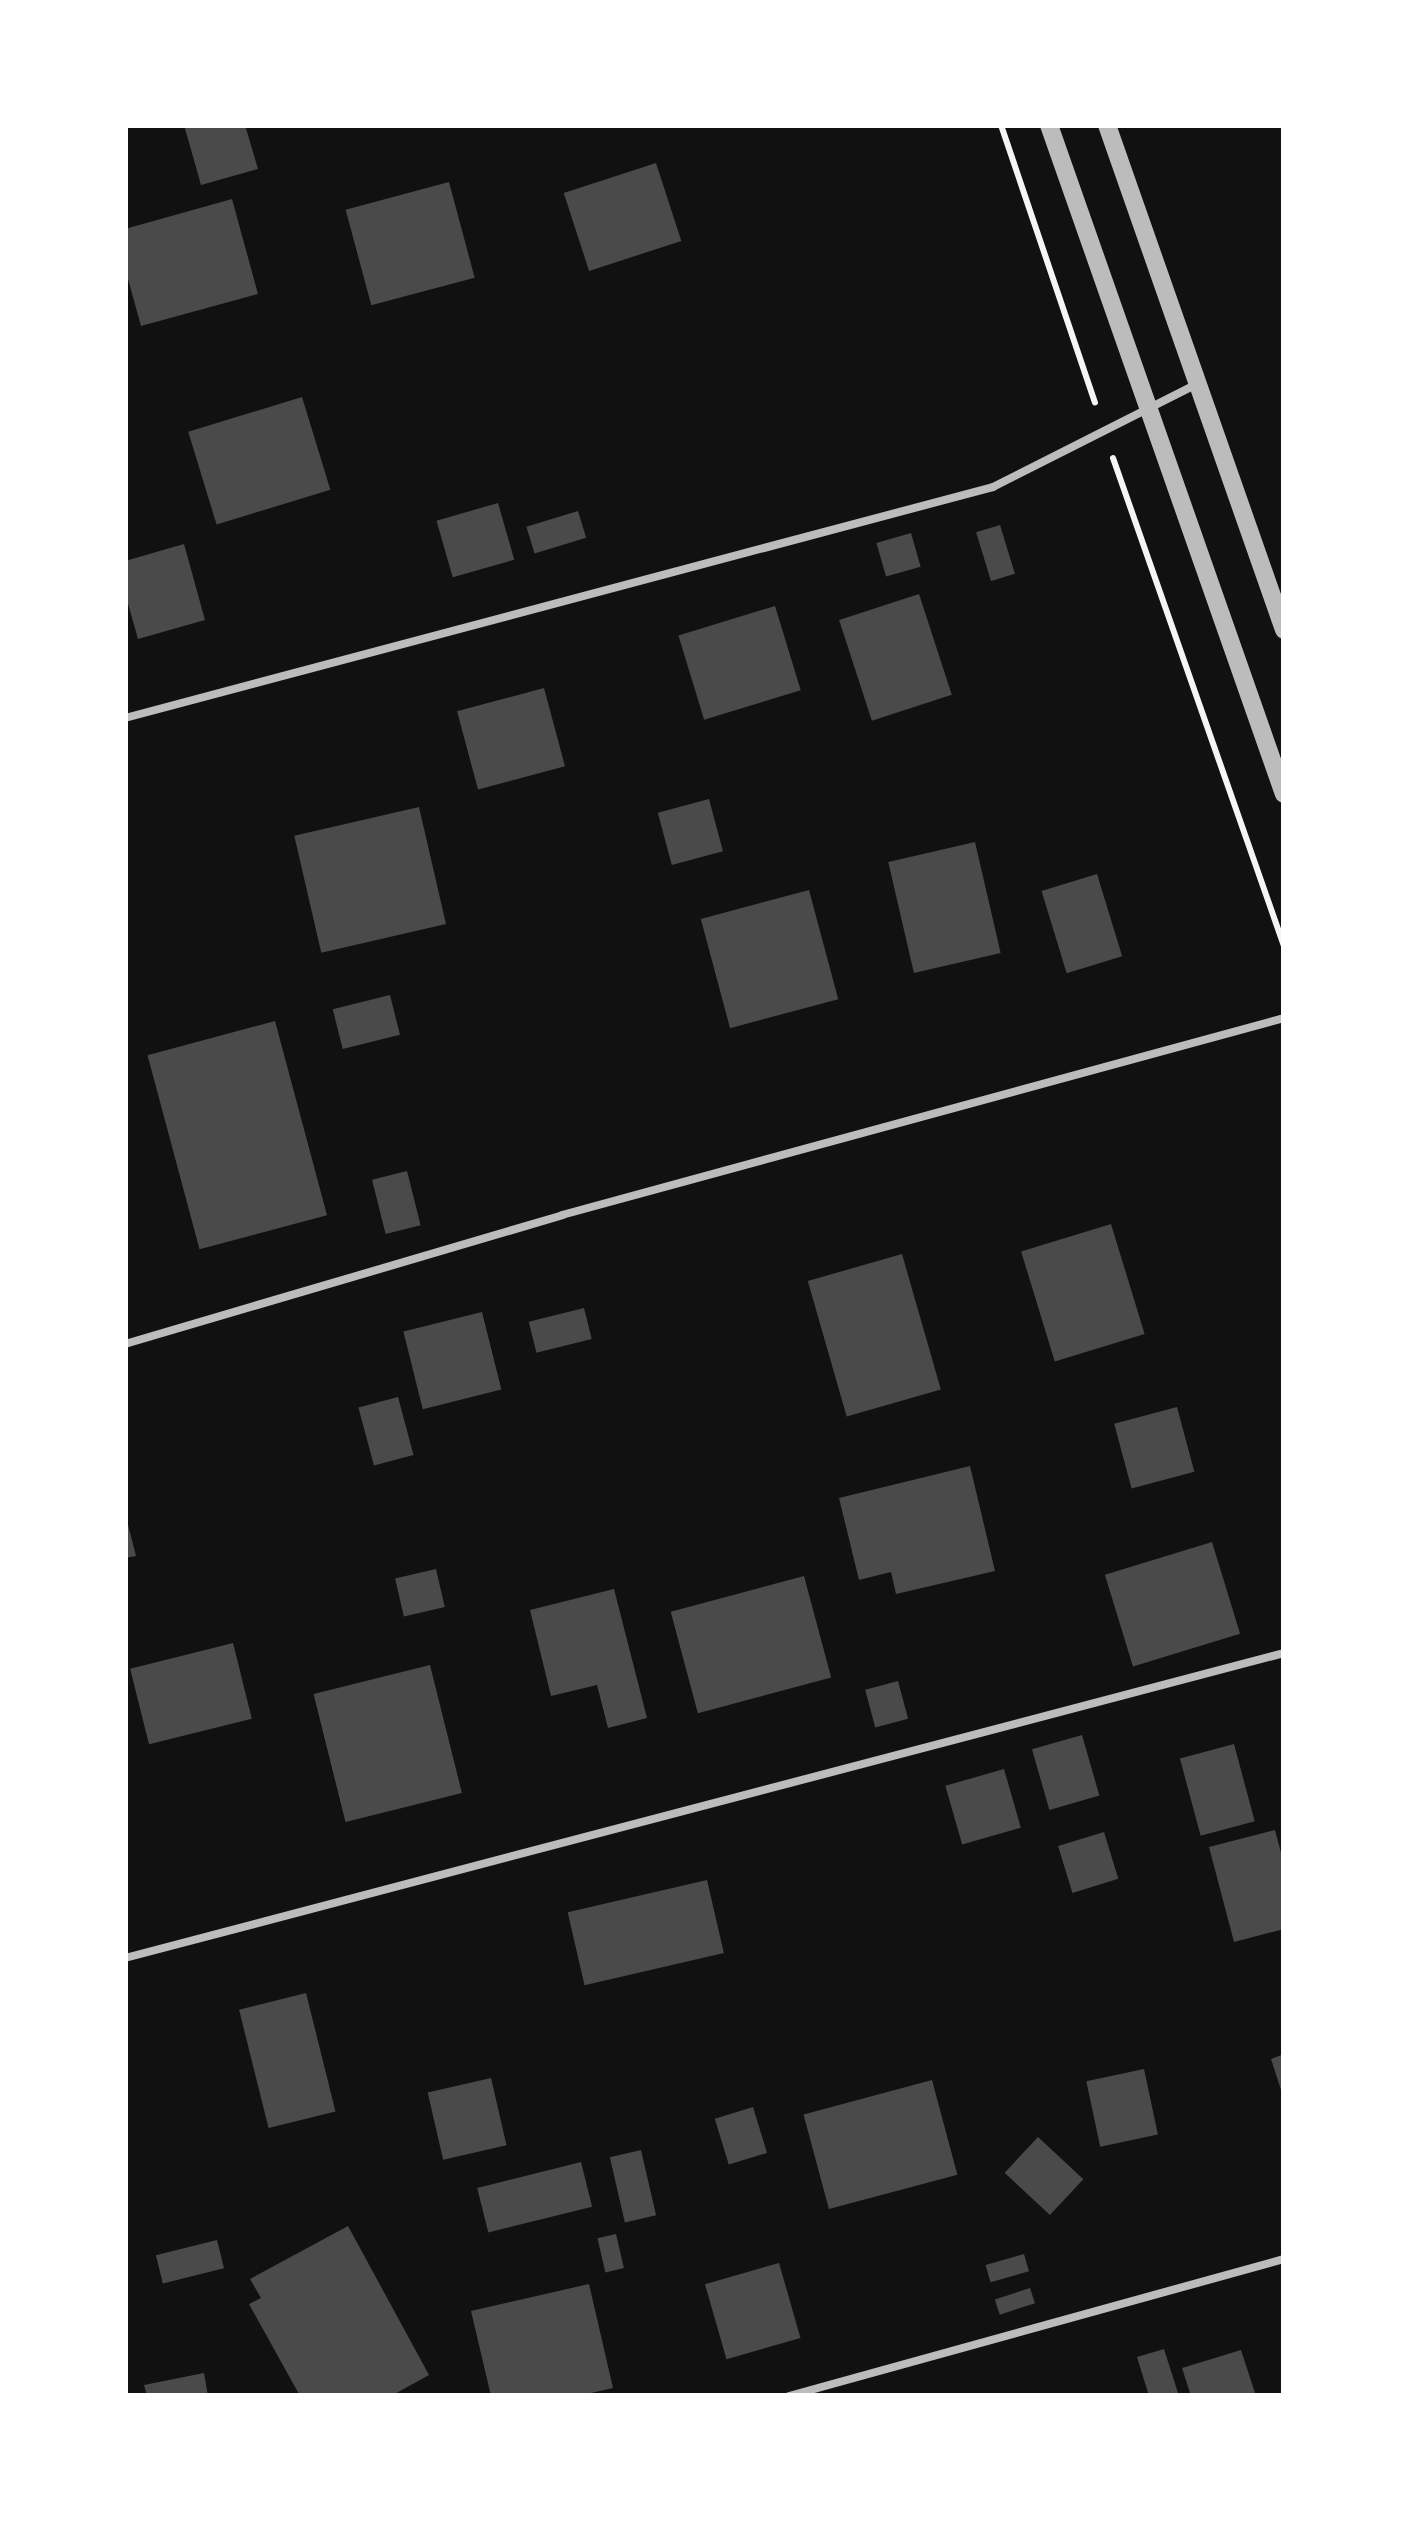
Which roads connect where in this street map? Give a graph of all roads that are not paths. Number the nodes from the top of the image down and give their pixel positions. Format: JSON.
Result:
{"nodes":[{"id":1,"x":1049,"y":125,"type":"edge"},
{"id":2,"x":1107,"y":125,"type":"edge"},
{"id":3,"x":1198,"y":384,"type":"junction"},
{"id":4,"x":1149,"y":412,"type":"junction"},
{"id":5,"x":1284,"y":630,"type":"edge"},
{"id":6,"x":125,"y":718,"type":"edge"},
{"id":7,"x":1284,"y":794,"type":"edge"},
{"id":8,"x":1284,"y":1018,"type":"edge"},
{"id":9,"x":125,"y":1344,"type":"edge"},
{"id":10,"x":1284,"y":1652,"type":"edge"},
{"id":11,"x":125,"y":1958,"type":"edge"},
{"id":12,"x":1284,"y":2259,"type":"edge"},
{"id":13,"x":789,"y":2396,"type":"edge"}],
"edges":[{"from":1,"to":4,"type":"street"},
{"from":2,"to":3,"type":"street"},
{"from":3,"to":4,"type":"lane"},
{"from":3,"to":5,"type":"street"},
{"from":4,"to":6,"type":"lane"},
{"from":4,"to":7,"type":"street"},
{"from":8,"to":9,"type":"lane"},
{"from":10,"to":11,"type":"lane"},
{"from":12,"to":13,"type":"lane"}]}
